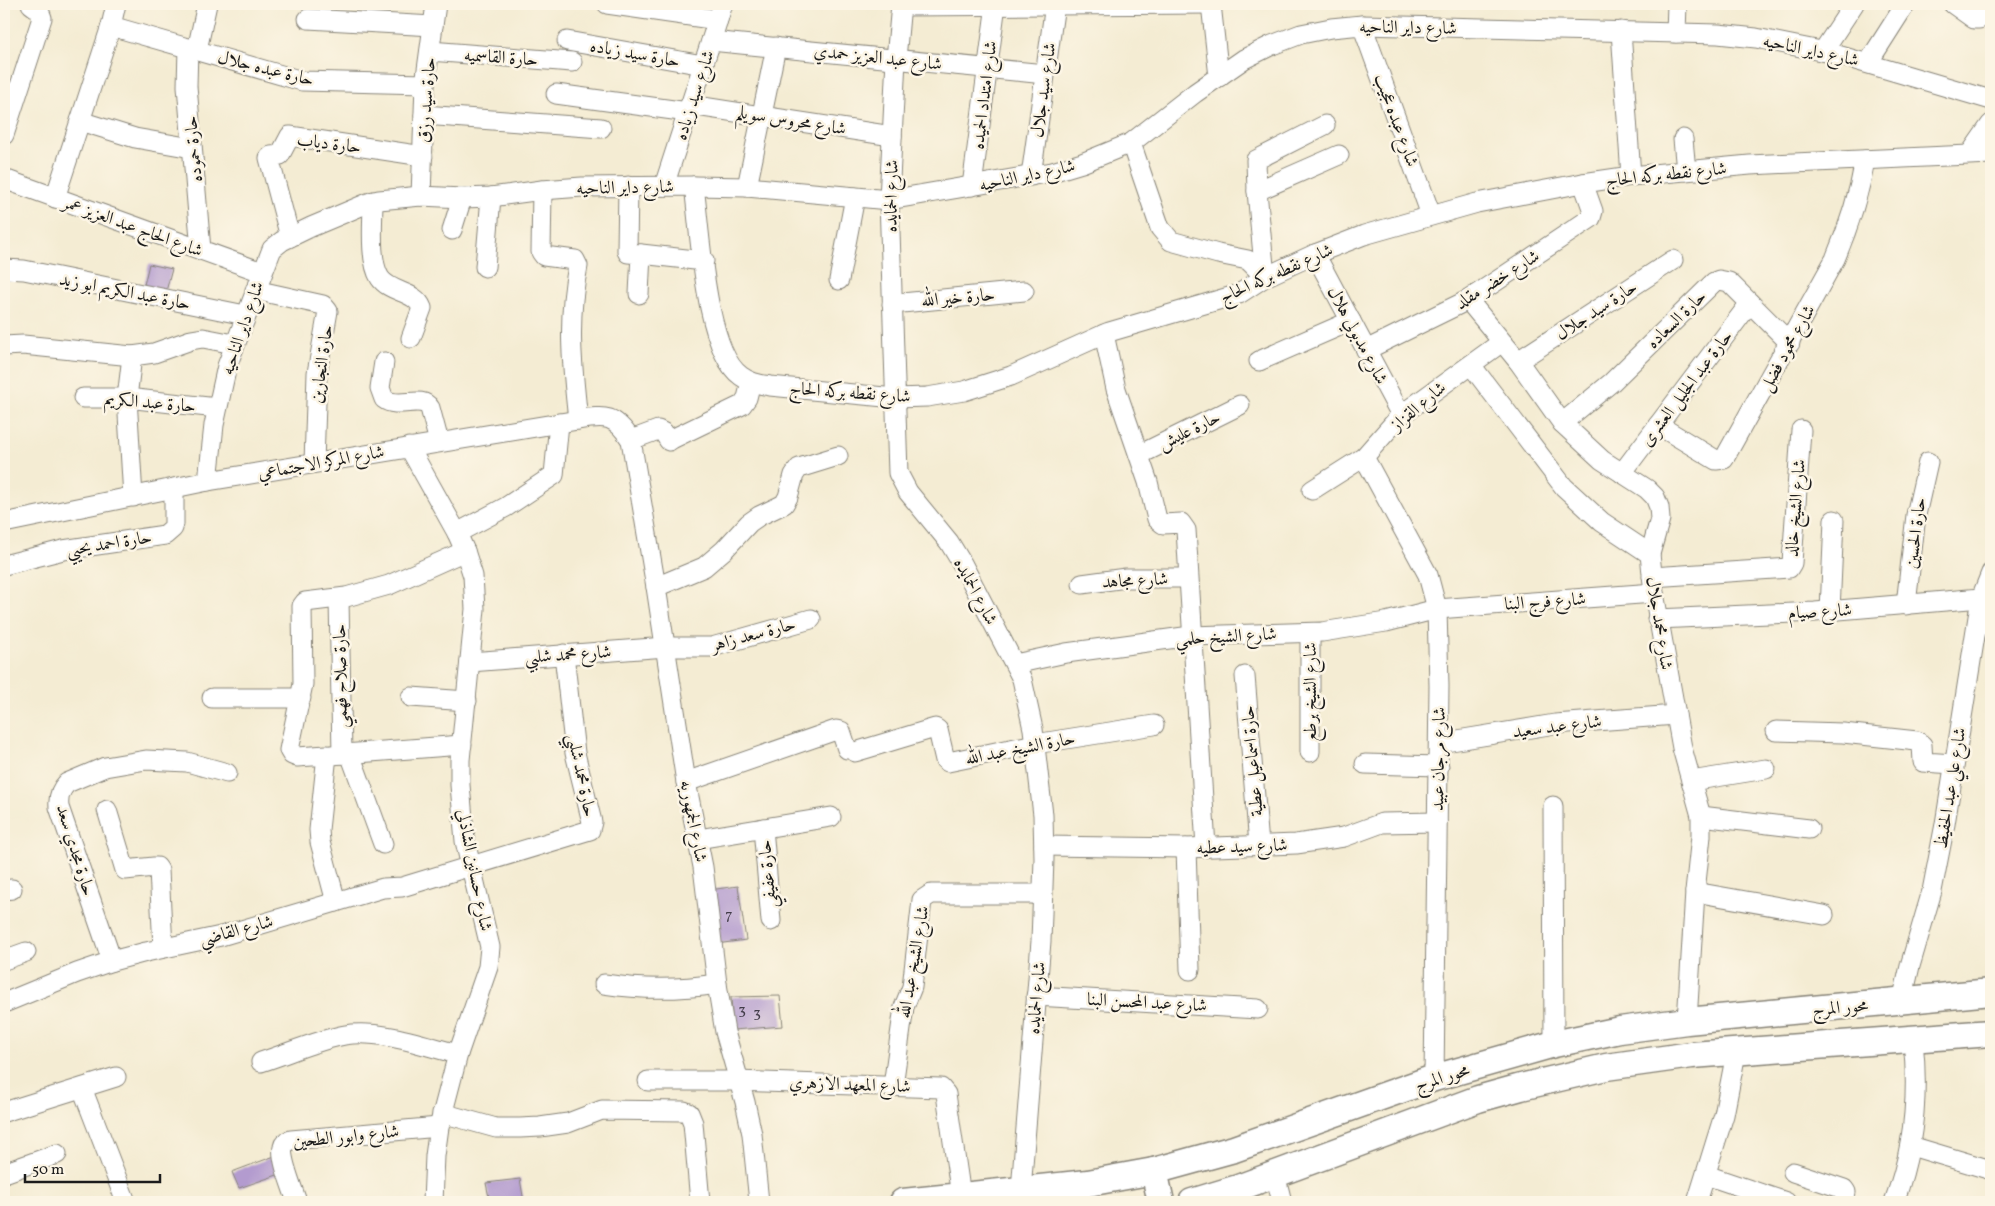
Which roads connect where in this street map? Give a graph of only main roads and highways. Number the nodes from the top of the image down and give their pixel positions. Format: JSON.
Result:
{"nodes":[{"id":1,"x":1991,"y":992,"type":"edge"},
{"id":2,"x":1991,"y":1033,"type":"edge"},
{"id":3,"x":1154,"y":1171,"type":"junction"},
{"id":4,"x":903,"y":1202,"type":"edge"},
{"id":5,"x":1161,"y":1202,"type":"edge"},
{"id":6,"x":1192,"y":1202,"type":"edge"}],
"edges":[{"from":1,"to":3,"type":"main road","name":"محور المرج"},
{"from":2,"to":6,"type":"main road","name":"محور المرج"},
{"from":3,"to":4,"type":"main road","name":"محور المرج"},
{"from":3,"to":5,"type":"main road"}]}
